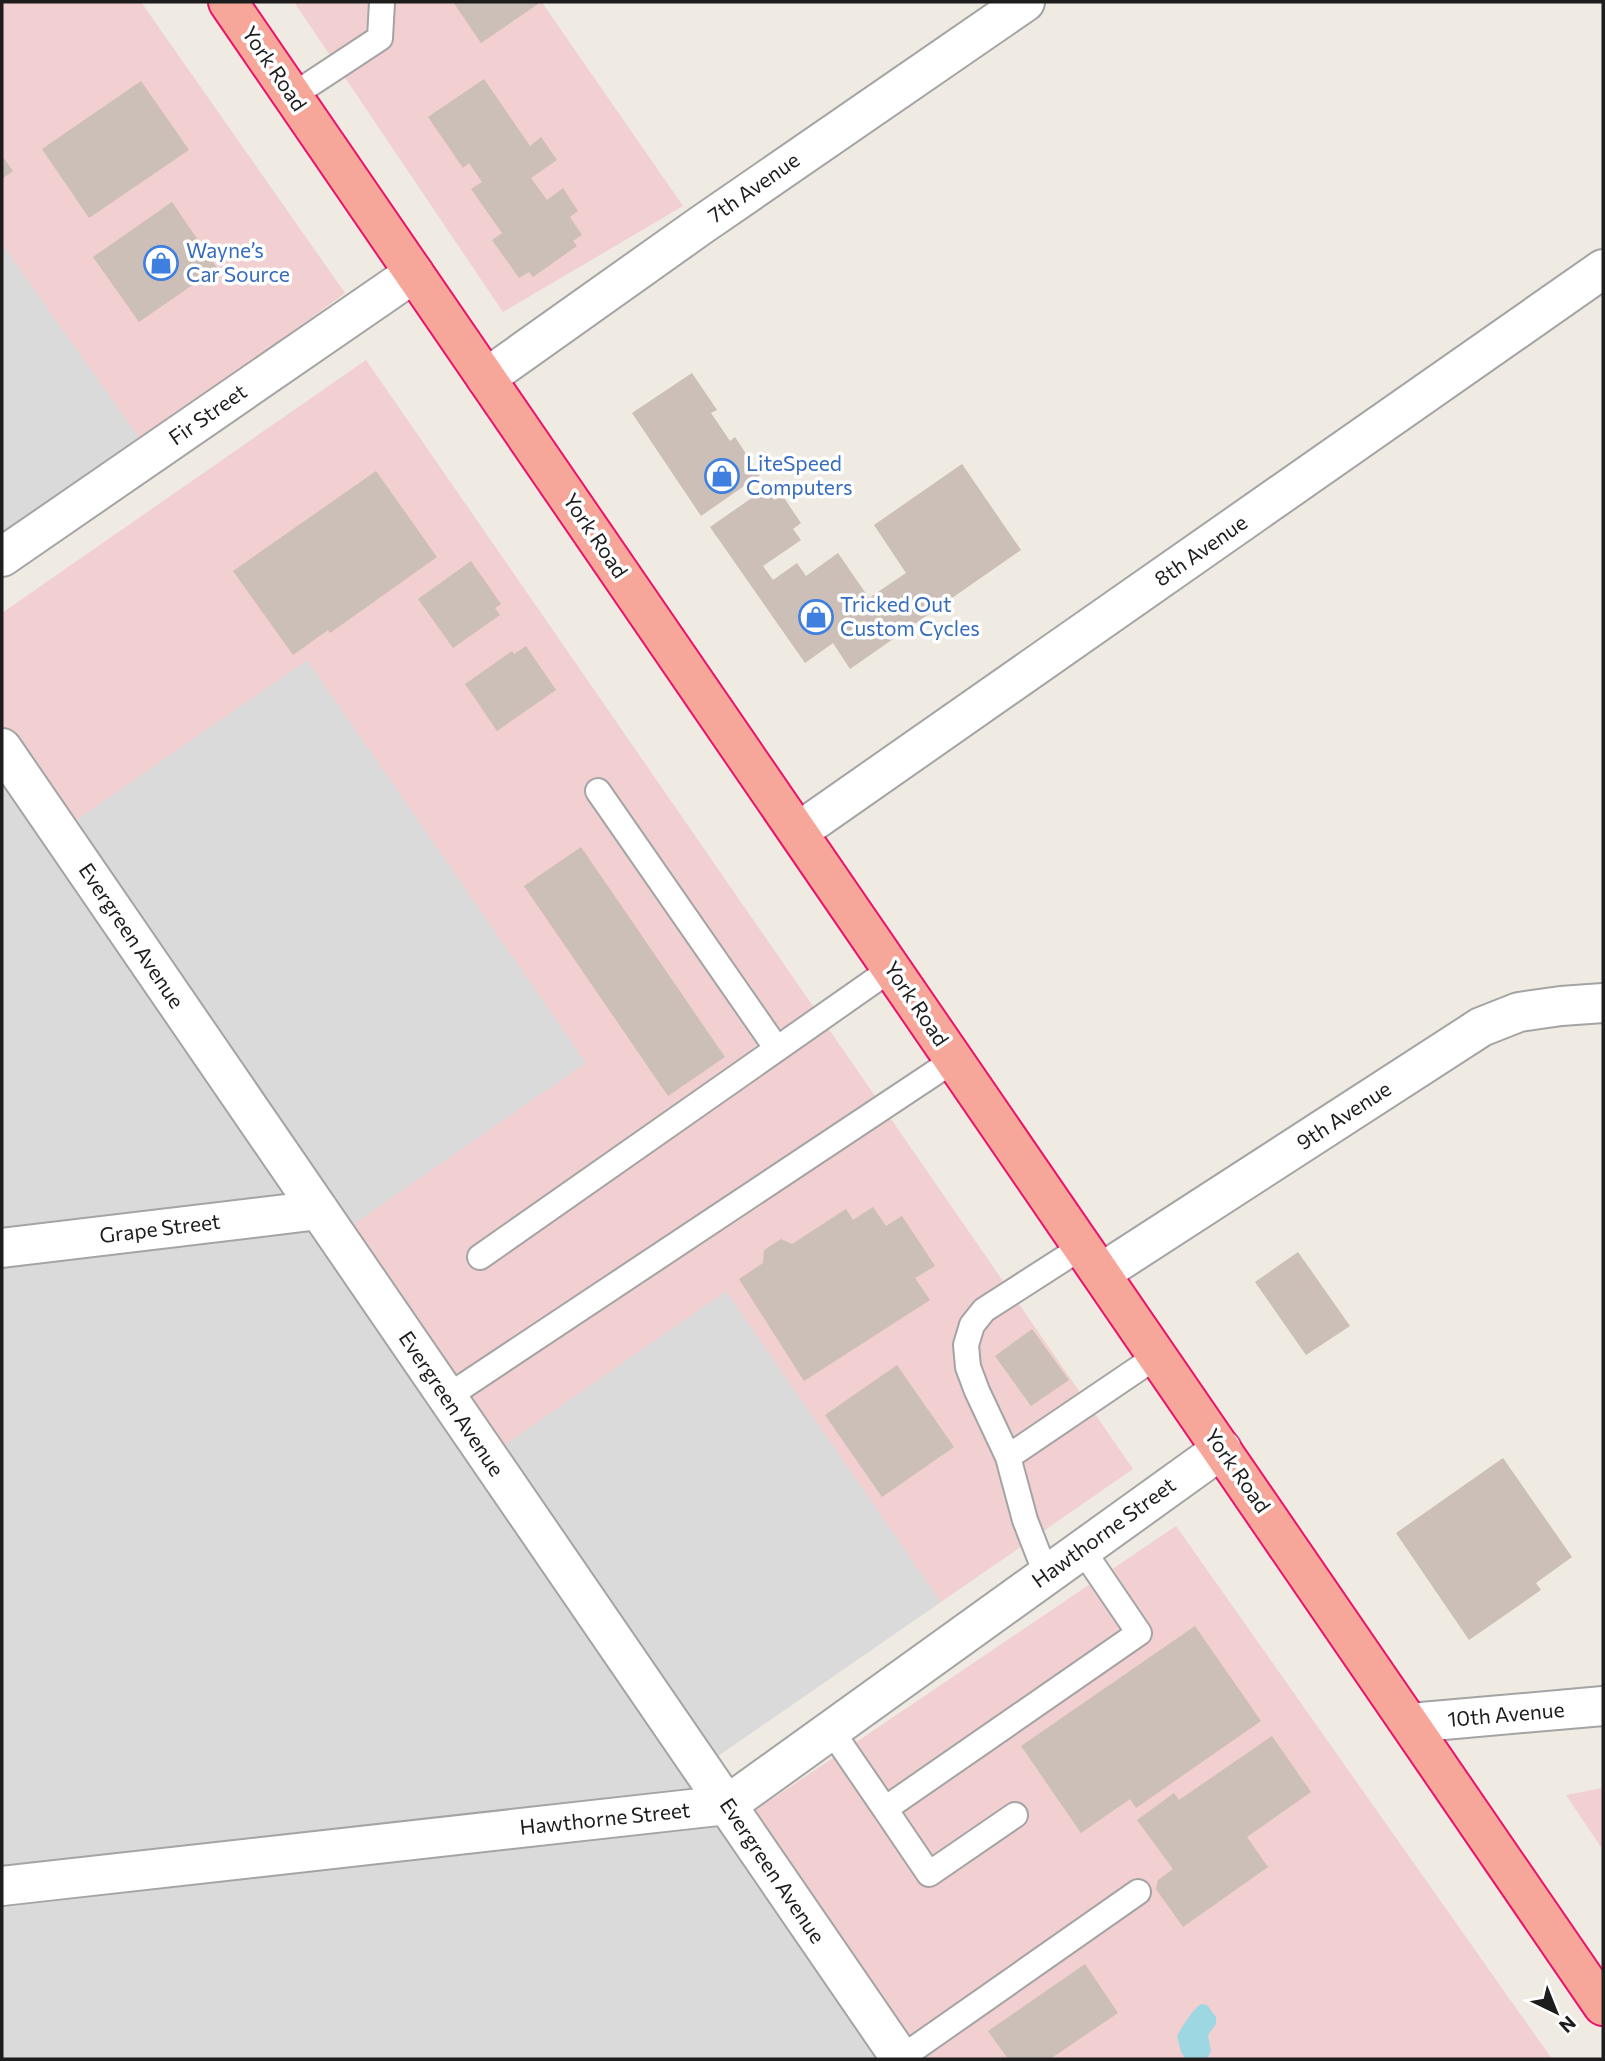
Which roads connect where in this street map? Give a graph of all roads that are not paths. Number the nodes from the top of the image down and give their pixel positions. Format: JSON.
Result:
{"nodes":[{"id":1,"x":228,"y":2,"type":"edge"},
{"id":2,"x":383,"y":2,"type":"edge"},
{"id":3,"x":1025,"y":2,"type":"edge"},
{"id":4,"x":292,"y":96,"type":"junction"},
{"id":5,"x":1603,"y":269,"type":"edge"},
{"id":6,"x":414,"y":273,"type":"junction"},
{"id":7,"x":486,"y":378,"type":"junction"},
{"id":8,"x":2,"y":557,"type":"edge"},
{"id":9,"x":2,"y":748,"type":"edge"},
{"id":10,"x":598,"y":792,"type":"dead end"},
{"id":11,"x":798,"y":832,"type":"junction"},
{"id":12,"x":891,"y":969,"type":"junction"},
{"id":13,"x":1603,"y":1003,"type":"edge"},
{"id":14,"x":777,"y":1049,"type":"junction"},
{"id":15,"x":954,"y":1060,"type":"junction"},
{"id":16,"x":319,"y":1210,"type":"junction"},
{"id":17,"x":2,"y":1248,"type":"edge"},
{"id":18,"x":480,"y":1257,"type":"dead end"},
{"id":19,"x":1091,"y":1260,"type":"junction"},
{"id":20,"x":1157,"y":1356,"type":"junction"},
{"id":21,"x":447,"y":1397,"type":"junction"},
{"id":22,"x":1222,"y":1449,"type":"junction"},
{"id":23,"x":1008,"y":1457,"type":"junction"},
{"id":24,"x":1082,"y":1549,"type":"junction"},
{"id":25,"x":1046,"y":1574,"type":"junction"},
{"id":26,"x":1603,"y":1706,"type":"edge"},
{"id":27,"x":1410,"y":1723,"type":"junction"},
{"id":28,"x":831,"y":1730,"type":"junction"},
{"id":29,"x":727,"y":1805,"type":"junction"},
{"id":30,"x":885,"y":1809,"type":"junction"},
{"id":31,"x":1015,"y":1815,"type":"dead end"},
{"id":32,"x":2,"y":1886,"type":"edge"},
{"id":33,"x":1138,"y":1892,"type":"dead end"},
{"id":34,"x":1603,"y":2006,"type":"edge"},
{"id":35,"x":901,"y":2059,"type":"edge"}],
"edges":[{"from":1,"to":4,"type":"highway","name":"York Road"},
{"from":2,"to":4,"type":"lane"},
{"from":3,"to":7,"type":"street","name":"7th Avenue"},
{"from":4,"to":6,"type":"highway","name":"York Road"},
{"from":5,"to":11,"type":"street","name":"8th Avenue"},
{"from":6,"to":7,"type":"highway","name":"York Road"},
{"from":6,"to":8,"type":"street","name":"Fir Street"},
{"from":7,"to":11,"type":"highway","name":"York Road"},
{"from":9,"to":16,"type":"street","name":"Evergreen Avenue"},
{"from":10,"to":14,"type":"lane"},
{"from":11,"to":12,"type":"highway","name":"York Road"},
{"from":12,"to":14,"type":"lane"},
{"from":12,"to":15,"type":"highway","name":"York Road"},
{"from":13,"to":19,"type":"street","name":"9th Avenue"},
{"from":14,"to":18,"type":"lane"},
{"from":15,"to":19,"type":"highway","name":"York Road"},
{"from":15,"to":21,"type":"lane"},
{"from":16,"to":17,"type":"street","name":"Grape Street"},
{"from":16,"to":21,"type":"street","name":"Evergreen Avenue"},
{"from":19,"to":20,"type":"highway","name":"York Road"},
{"from":19,"to":23,"type":"lane"},
{"from":20,"to":22,"type":"highway","name":"York Road"},
{"from":20,"to":23,"type":"lane"},
{"from":21,"to":29,"type":"street","name":"Evergreen Avenue"},
{"from":22,"to":24,"type":"street","name":"Hawthorne Street"},
{"from":22,"to":27,"type":"highway","name":"York Road"},
{"from":23,"to":25,"type":"lane"},
{"from":24,"to":25,"type":"street","name":"Hawthorne Street"},
{"from":24,"to":30,"type":"lane"},
{"from":25,"to":28,"type":"street","name":"Hawthorne Street"},
{"from":26,"to":27,"type":"street","name":"10th Avenue"},
{"from":27,"to":34,"type":"highway","name":"York Road"},
{"from":28,"to":29,"type":"street","name":"Hawthorne Street"},
{"from":28,"to":30,"type":"lane"},
{"from":29,"to":32,"type":"street","name":"Hawthorne Street"},
{"from":29,"to":35,"type":"street","name":"Evergreen Avenue"},
{"from":30,"to":31,"type":"lane"},
{"from":33,"to":35,"type":"lane"}]}
